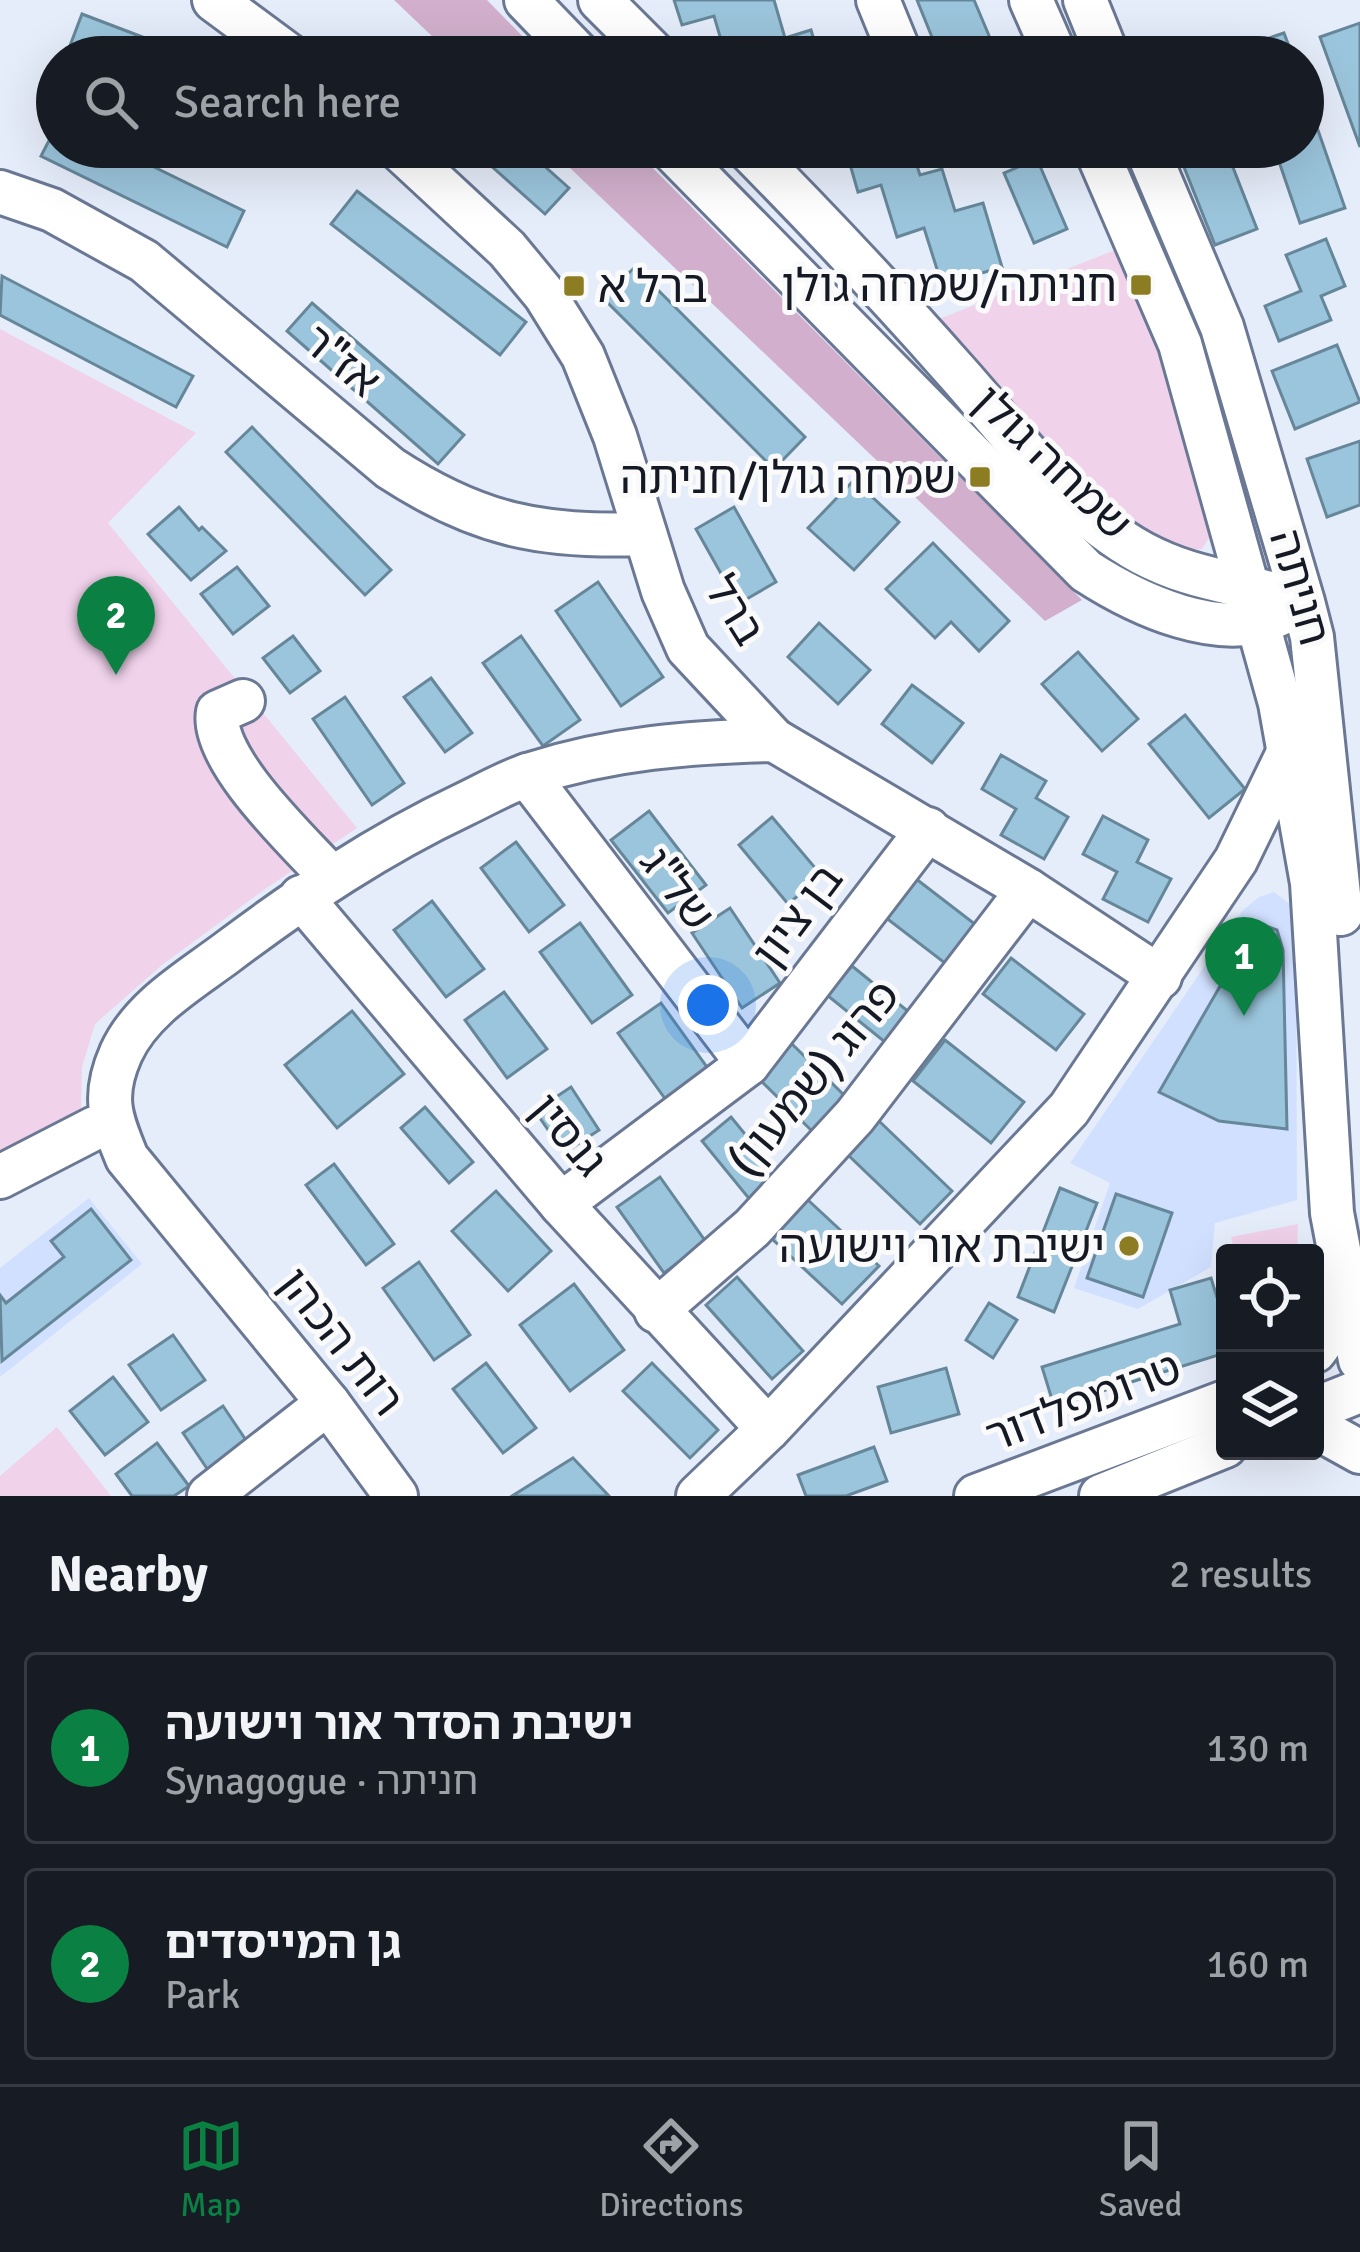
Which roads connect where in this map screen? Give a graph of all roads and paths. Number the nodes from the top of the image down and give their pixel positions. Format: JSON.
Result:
{"nodes":[{"id":1,"x":214,"y":0,"type":"edge"},
{"id":2,"x":526,"y":0,"type":"edge"},
{"id":3,"x":600,"y":0,"type":"edge"},
{"id":4,"x":878,"y":0,"type":"edge"},
{"id":5,"x":1031,"y":0,"type":"edge"},
{"id":6,"x":1085,"y":0,"type":"edge"},
{"id":7,"x":262,"y":36,"type":"edge"},
{"id":8,"x":561,"y":36,"type":"edge"},
{"id":9,"x":636,"y":36,"type":"edge"},
{"id":10,"x":893,"y":36,"type":"edge"},
{"id":11,"x":1047,"y":36,"type":"edge"},
{"id":12,"x":1100,"y":36,"type":"edge"},
{"id":13,"x":420,"y":168,"type":"edge"},
{"id":14,"x":690,"y":168,"type":"edge"},
{"id":15,"x":767,"y":168,"type":"edge"},
{"id":16,"x":1104,"y":168,"type":"edge"},
{"id":17,"x":1155,"y":168,"type":"edge"},
{"id":18,"x":0,"y":192,"type":"edge"},
{"id":19,"x":1230,"y":524,"type":"junction"},
{"id":20,"x":645,"y":534,"type":"junction"},
{"id":21,"x":1172,"y":566,"type":"junction"},
{"id":22,"x":1303,"y":602,"type":"junction"},
{"id":23,"x":1254,"y":606,"type":"junction"},
{"id":24,"x":1184,"y":616,"type":"junction"},
{"id":25,"x":243,"y":701,"type":"dead end"},
{"id":26,"x":1280,"y":703,"type":"junction"},
{"id":27,"x":774,"y":740,"type":"junction"},
{"id":28,"x":1287,"y":755,"type":"junction"},
{"id":29,"x":527,"y":775,"type":"junction"},
{"id":30,"x":928,"y":829,"type":"junction"},
{"id":31,"x":1236,"y":860,"type":"junction"},
{"id":32,"x":1312,"y":883,"type":"junction"},
{"id":33,"x":315,"y":886,"type":"junction"},
{"id":34,"x":1028,"y":890,"type":"junction"},
{"id":35,"x":1160,"y":977,"type":"junction"},
{"id":36,"x":748,"y":1064,"type":"junction"},
{"id":37,"x":95,"y":1128,"type":"dead end"},
{"id":38,"x":0,"y":1178,"type":"edge"},
{"id":39,"x":561,"y":1204,"type":"junction"},
{"id":40,"x":1360,"y":1241,"type":"edge"},
{"id":41,"x":1344,"y":1290,"type":"junction"},
{"id":42,"x":656,"y":1311,"type":"junction"},
{"id":43,"x":1324,"y":1339,"type":"edge"},
{"id":44,"x":1360,"y":1363,"type":"edge"},
{"id":45,"x":1324,"y":1367,"type":"edge"},
{"id":46,"x":1324,"y":1400,"type":"edge"},
{"id":47,"x":328,"y":1403,"type":"junction"},
{"id":48,"x":1216,"y":1405,"type":"edge"},
{"id":49,"x":768,"y":1430,"type":"junction"},
{"id":50,"x":1324,"y":1432,"type":"edge"},
{"id":51,"x":1216,"y":1450,"type":"edge"},
{"id":52,"x":1360,"y":1451,"type":"edge"},
{"id":53,"x":396,"y":1495,"type":"edge"},
{"id":54,"x":209,"y":1496,"type":"edge"},
{"id":55,"x":698,"y":1496,"type":"edge"},
{"id":56,"x":976,"y":1496,"type":"edge"},
{"id":57,"x":1101,"y":1496,"type":"edge"}],
"edges":[{"from":1,"to":7,"type":"street"},
{"from":2,"to":8,"type":"street"},
{"from":3,"to":9,"type":"street"},
{"from":4,"to":10,"type":"street"},
{"from":5,"to":11,"type":"street"},
{"from":6,"to":12,"type":"street"},
{"from":13,"to":20,"type":"street","name":"ברל"},
{"from":14,"to":24,"type":"street","name":"שמחה גולן"},
{"from":15,"to":21,"type":"street","name":"שמחה גולן"},
{"from":16,"to":19,"type":"street","name":"חניתה"},
{"from":17,"to":22,"type":"street","name":"חניתה"},
{"from":18,"to":20,"type":"street","name":"אז\"ר"},
{"from":19,"to":21,"type":"street"},
{"from":19,"to":23,"type":"street","name":"חניתה"},
{"from":20,"to":27,"type":"street","name":"ברל"},
{"from":21,"to":23,"type":"street","name":"שמחה גולן"},
{"from":22,"to":23,"type":"street","name":"שמחה גולן"},
{"from":22,"to":40,"type":"street","name":"חניתה"},
{"from":23,"to":24,"type":"street","name":"שמחה גולן"},
{"from":23,"to":26,"type":"street","name":"חניתה"},
{"from":24,"to":26,"type":"street"},
{"from":25,"to":33,"type":"street","name":"גנסין"},
{"from":26,"to":28,"type":"street","name":"חניתה"},
{"from":27,"to":29,"type":"street","name":"רות הכהן"},
{"from":27,"to":30,"type":"street","name":"ברל"},
{"from":28,"to":31,"type":"street"},
{"from":28,"to":32,"type":"street","name":"חניתה"},
{"from":29,"to":33,"type":"street","name":"רות הכהן"},
{"from":29,"to":36,"type":"street","name":"של\"ג"},
{"from":30,"to":34,"type":"street","name":"ברל"},
{"from":30,"to":36,"type":"street","name":"בן ציון"},
{"from":31,"to":32,"type":"street"},
{"from":31,"to":35,"type":"street"},
{"from":32,"to":41,"type":"street","name":"חניתה"},
{"from":33,"to":39,"type":"street","name":"גנסין"},
{"from":33,"to":47,"type":"street","name":"רות הכהן"},
{"from":34,"to":35,"type":"street","name":"ברל"},
{"from":34,"to":42,"type":"street","name":"פרוג (שמעון)"},
{"from":35,"to":49,"type":"street"},
{"from":36,"to":39,"type":"street","name":"בן ציון"},
{"from":37,"to":38,"type":"street"},
{"from":39,"to":42,"type":"street","name":"גנסין"},
{"from":41,"to":43,"type":"street"},
{"from":41,"to":44,"type":"street","name":"חניתה"},
{"from":42,"to":49,"type":"street","name":"גנסין"},
{"from":44,"to":45,"type":"street"},
{"from":44,"to":46,"type":"street"},
{"from":47,"to":53,"type":"street","name":"רות הכהן"},
{"from":47,"to":54,"type":"street"},
{"from":48,"to":56,"type":"street","name":"טרומפלדור"},
{"from":49,"to":55,"type":"street"},
{"from":50,"to":52,"type":"street"},
{"from":51,"to":57,"type":"street","name":"טרומפלדור"}]}
